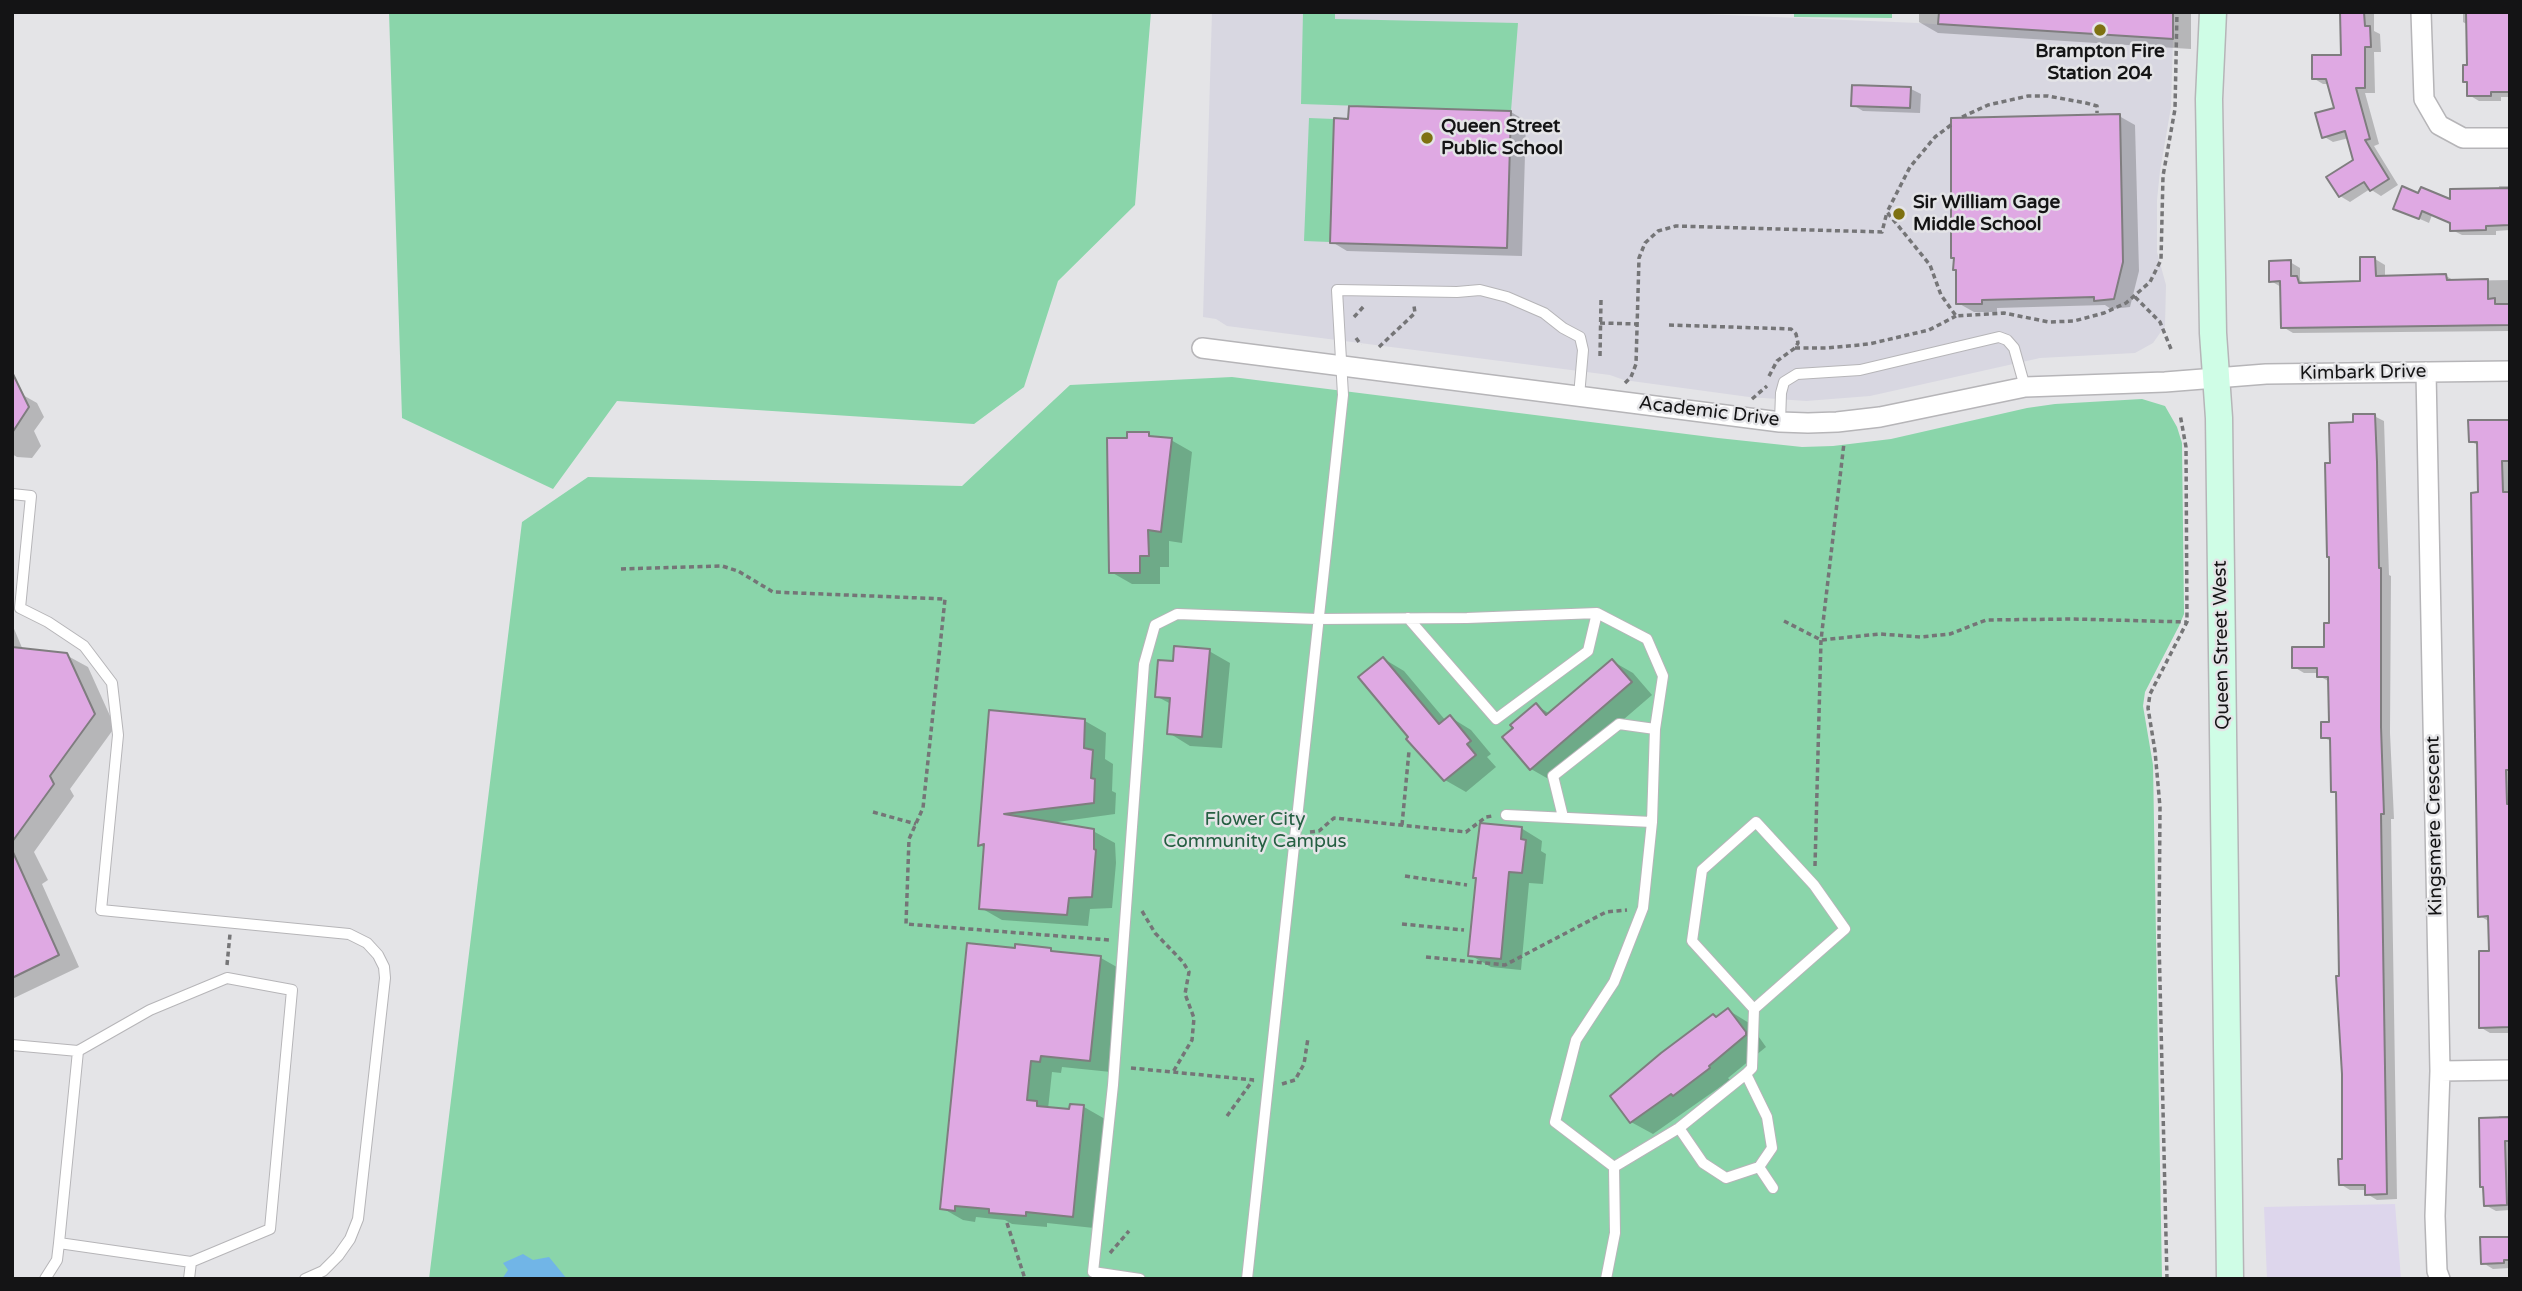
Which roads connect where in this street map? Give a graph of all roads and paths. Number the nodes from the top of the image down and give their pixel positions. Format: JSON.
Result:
{"nodes":[{"id":1,"x":2177,"y":12,"type":"edge"},
{"id":2,"x":2213,"y":12,"type":"edge"},
{"id":3,"x":2421,"y":12,"type":"edge"},
{"id":4,"x":2097,"y":113,"type":"dead end"},
{"id":5,"x":1962,"y":117,"type":"dead end"},
{"id":6,"x":1951,"y":125,"type":"dead end"},
{"id":7,"x":2510,"y":138,"type":"edge"},
{"id":8,"x":1887,"y":212,"type":"junction"},
{"id":9,"x":2135,"y":297,"type":"junction"},
{"id":10,"x":1601,"y":300,"type":"dead end"},
{"id":11,"x":1374,"y":303,"type":"dead end"},
{"id":12,"x":1406,"y":304,"type":"dead end"},
{"id":13,"x":1956,"y":316,"type":"junction"},
{"id":14,"x":1353,"y":320,"type":"dead end"},
{"id":15,"x":1600,"y":323,"type":"junction"},
{"id":16,"x":1637,"y":324,"type":"junction"},
{"id":17,"x":1668,"y":326,"type":"dead end"},
{"id":18,"x":1354,"y":334,"type":"dead end"},
{"id":19,"x":1361,"y":345,"type":"dead end"},
{"id":20,"x":1379,"y":347,"type":"dead end"},
{"id":21,"x":1202,"y":348,"type":"dead end"},
{"id":22,"x":1795,"y":348,"type":"junction"},
{"id":23,"x":2171,"y":349,"type":"dead end"},
{"id":24,"x":1600,"y":355,"type":"dead end"},
{"id":25,"x":1341,"y":366,"type":"junction"},
{"id":26,"x":2510,"y":370,"type":"edge"},
{"id":27,"x":2426,"y":372,"type":"junction"},
{"id":28,"x":2216,"y":378,"type":"junction"},
{"id":29,"x":1625,"y":383,"type":"dead end"},
{"id":30,"x":2025,"y":387,"type":"junction"},
{"id":31,"x":1578,"y":396,"type":"junction"},
{"id":32,"x":1751,"y":400,"type":"dead end"},
{"id":33,"x":2180,"y":414,"type":"dead end"},
{"id":34,"x":1780,"y":422,"type":"junction"},
{"id":35,"x":1844,"y":443,"type":"dead end"},
{"id":36,"x":12,"y":494,"type":"edge"},
{"id":37,"x":621,"y":569,"type":"dead end"},
{"id":38,"x":1597,"y":613,"type":"junction"},
{"id":39,"x":1408,"y":618,"type":"junction"},
{"id":40,"x":1317,"y":619,"type":"junction"},
{"id":41,"x":1784,"y":621,"type":"dead end"},
{"id":42,"x":2187,"y":622,"type":"junction"},
{"id":43,"x":1821,"y":640,"type":"junction"},
{"id":44,"x":1655,"y":729,"type":"junction"},
{"id":45,"x":1409,"y":751,"type":"dead end"},
{"id":46,"x":873,"y":812,"type":"dead end"},
{"id":47,"x":1506,"y":815,"type":"joint"},
{"id":48,"x":1563,"y":817,"type":"junction"},
{"id":49,"x":1652,"y":822,"type":"junction"},
{"id":50,"x":916,"y":824,"type":"junction"},
{"id":51,"x":1402,"y":825,"type":"junction"},
{"id":52,"x":1294,"y":834,"type":"junction"},
{"id":53,"x":1405,"y":876,"type":"dead end"},
{"id":54,"x":1467,"y":885,"type":"dead end"},
{"id":55,"x":1814,"y":885,"type":"junction"},
{"id":56,"x":1643,"y":908,"type":"junction"},
{"id":57,"x":1142,"y":911,"type":"dead end"},
{"id":58,"x":232,"y":922,"type":"junction"},
{"id":59,"x":1402,"y":924,"type":"dead end"},
{"id":60,"x":1464,"y":930,"type":"dead end"},
{"id":61,"x":1109,"y":940,"type":"dead end"},
{"id":62,"x":1426,"y":957,"type":"dead end"},
{"id":63,"x":227,"y":978,"type":"junction"},
{"id":64,"x":1754,"y":1009,"type":"junction"},
{"id":65,"x":1308,"y":1038,"type":"dead end"},
{"id":66,"x":12,"y":1045,"type":"edge"},
{"id":67,"x":78,"y":1051,"type":"junction"},
{"id":68,"x":1131,"y":1068,"type":"dead end"},
{"id":69,"x":2510,"y":1070,"type":"edge"},
{"id":70,"x":2440,"y":1071,"type":"junction"},
{"id":71,"x":1173,"y":1072,"type":"junction"},
{"id":72,"x":1746,"y":1074,"type":"junction"},
{"id":73,"x":1267,"y":1081,"type":"junction"},
{"id":74,"x":1227,"y":1116,"type":"dead end"},
{"id":75,"x":1679,"y":1128,"type":"junction"},
{"id":76,"x":1614,"y":1167,"type":"junction"},
{"id":77,"x":1759,"y":1167,"type":"junction"},
{"id":78,"x":1773,"y":1188,"type":"dead end"},
{"id":79,"x":1007,"y":1223,"type":"dead end"},
{"id":80,"x":59,"y":1243,"type":"junction"},
{"id":81,"x":191,"y":1262,"type":"junction"},
{"id":82,"x":1092,"y":1275,"type":"edge"},
{"id":83,"x":45,"y":1279,"type":"edge"},
{"id":84,"x":189,"y":1279,"type":"edge"},
{"id":85,"x":305,"y":1279,"type":"edge"},
{"id":86,"x":1025,"y":1279,"type":"edge"},
{"id":87,"x":1140,"y":1279,"type":"edge"},
{"id":88,"x":1247,"y":1279,"type":"edge"},
{"id":89,"x":1606,"y":1279,"type":"edge"},
{"id":90,"x":2167,"y":1279,"type":"edge"},
{"id":91,"x":2230,"y":1279,"type":"edge"},
{"id":92,"x":2440,"y":1279,"type":"edge"}],
"edges":[{"from":1,"to":9,"type":"path"},
{"from":2,"to":28,"type":"main road","name":"Queen Street West"},
{"from":3,"to":7,"type":"street"},
{"from":4,"to":5,"type":"path"},
{"from":6,"to":8,"type":"path"},
{"from":8,"to":13,"type":"path"},
{"from":8,"to":16,"type":"path"},
{"from":9,"to":13,"type":"path"},
{"from":9,"to":23,"type":"path"},
{"from":10,"to":15,"type":"path"},
{"from":11,"to":14,"type":"path"},
{"from":12,"to":20,"type":"path"},
{"from":13,"to":22,"type":"path"},
{"from":15,"to":16,"type":"path"},
{"from":15,"to":24,"type":"path"},
{"from":16,"to":29,"type":"path"},
{"from":17,"to":22,"type":"path"},
{"from":18,"to":19,"type":"path"},
{"from":21,"to":25,"type":"street","name":"Academic Drive"},
{"from":22,"to":32,"type":"path"},
{"from":25,"to":31,"type":"street","name":"Academic Drive"},
{"from":25,"to":31,"type":"lane"},
{"from":25,"to":40,"type":"lane"},
{"from":26,"to":27,"type":"street","name":"Kimbark Drive"},
{"from":27,"to":28,"type":"street","name":"Kimbark Drive"},
{"from":27,"to":70,"type":"street","name":"Kingsmere Crescent"},
{"from":28,"to":30,"type":"street","name":"Academic Drive"},
{"from":28,"to":91,"type":"main road","name":"Queen Street West"},
{"from":30,"to":34,"type":"street","name":"Academic Drive"},
{"from":30,"to":34,"type":"lane"},
{"from":31,"to":34,"type":"street","name":"Academic Drive"},
{"from":33,"to":42,"type":"path"},
{"from":35,"to":43,"type":"path"},
{"from":36,"to":58,"type":"lane"},
{"from":37,"to":50,"type":"path"},
{"from":38,"to":39,"type":"lane"},
{"from":38,"to":39,"type":"lane"},
{"from":38,"to":44,"type":"lane"},
{"from":39,"to":40,"type":"lane"},
{"from":40,"to":52,"type":"lane"},
{"from":40,"to":82,"type":"lane"},
{"from":41,"to":43,"type":"path"},
{"from":42,"to":43,"type":"path"},
{"from":42,"to":90,"type":"path"},
{"from":43,"to":55,"type":"path"},
{"from":44,"to":48,"type":"lane"},
{"from":44,"to":49,"type":"lane"},
{"from":45,"to":51,"type":"path"},
{"from":46,"to":50,"type":"path"},
{"from":47,"to":48,"type":"lane"},
{"from":47,"to":51,"type":"path"},
{"from":48,"to":49,"type":"lane"},
{"from":49,"to":56,"type":"lane"},
{"from":50,"to":61,"type":"path"},
{"from":51,"to":52,"type":"path"},
{"from":52,"to":73,"type":"lane"},
{"from":53,"to":54,"type":"path"},
{"from":55,"to":64,"type":"lane"},
{"from":55,"to":64,"type":"lane"},
{"from":56,"to":62,"type":"path"},
{"from":56,"to":76,"type":"lane"},
{"from":57,"to":71,"type":"path"},
{"from":58,"to":63,"type":"path"},
{"from":58,"to":85,"type":"lane"},
{"from":59,"to":60,"type":"path"},
{"from":63,"to":67,"type":"lane"},
{"from":63,"to":81,"type":"lane"},
{"from":64,"to":72,"type":"lane"},
{"from":65,"to":73,"type":"path"},
{"from":66,"to":67,"type":"lane"},
{"from":67,"to":80,"type":"lane"},
{"from":68,"to":71,"type":"path"},
{"from":69,"to":70,"type":"street"},
{"from":70,"to":92,"type":"street","name":"Kingsmere Crescent"},
{"from":71,"to":74,"type":"path"},
{"from":72,"to":75,"type":"lane"},
{"from":72,"to":77,"type":"lane"},
{"from":73,"to":88,"type":"lane"},
{"from":75,"to":76,"type":"lane"},
{"from":75,"to":77,"type":"lane"},
{"from":76,"to":89,"type":"lane"},
{"from":77,"to":78,"type":"lane"},
{"from":79,"to":86,"type":"path"},
{"from":80,"to":81,"type":"lane"},
{"from":80,"to":83,"type":"lane"},
{"from":81,"to":84,"type":"lane"},
{"from":82,"to":87,"type":"lane"}]}
